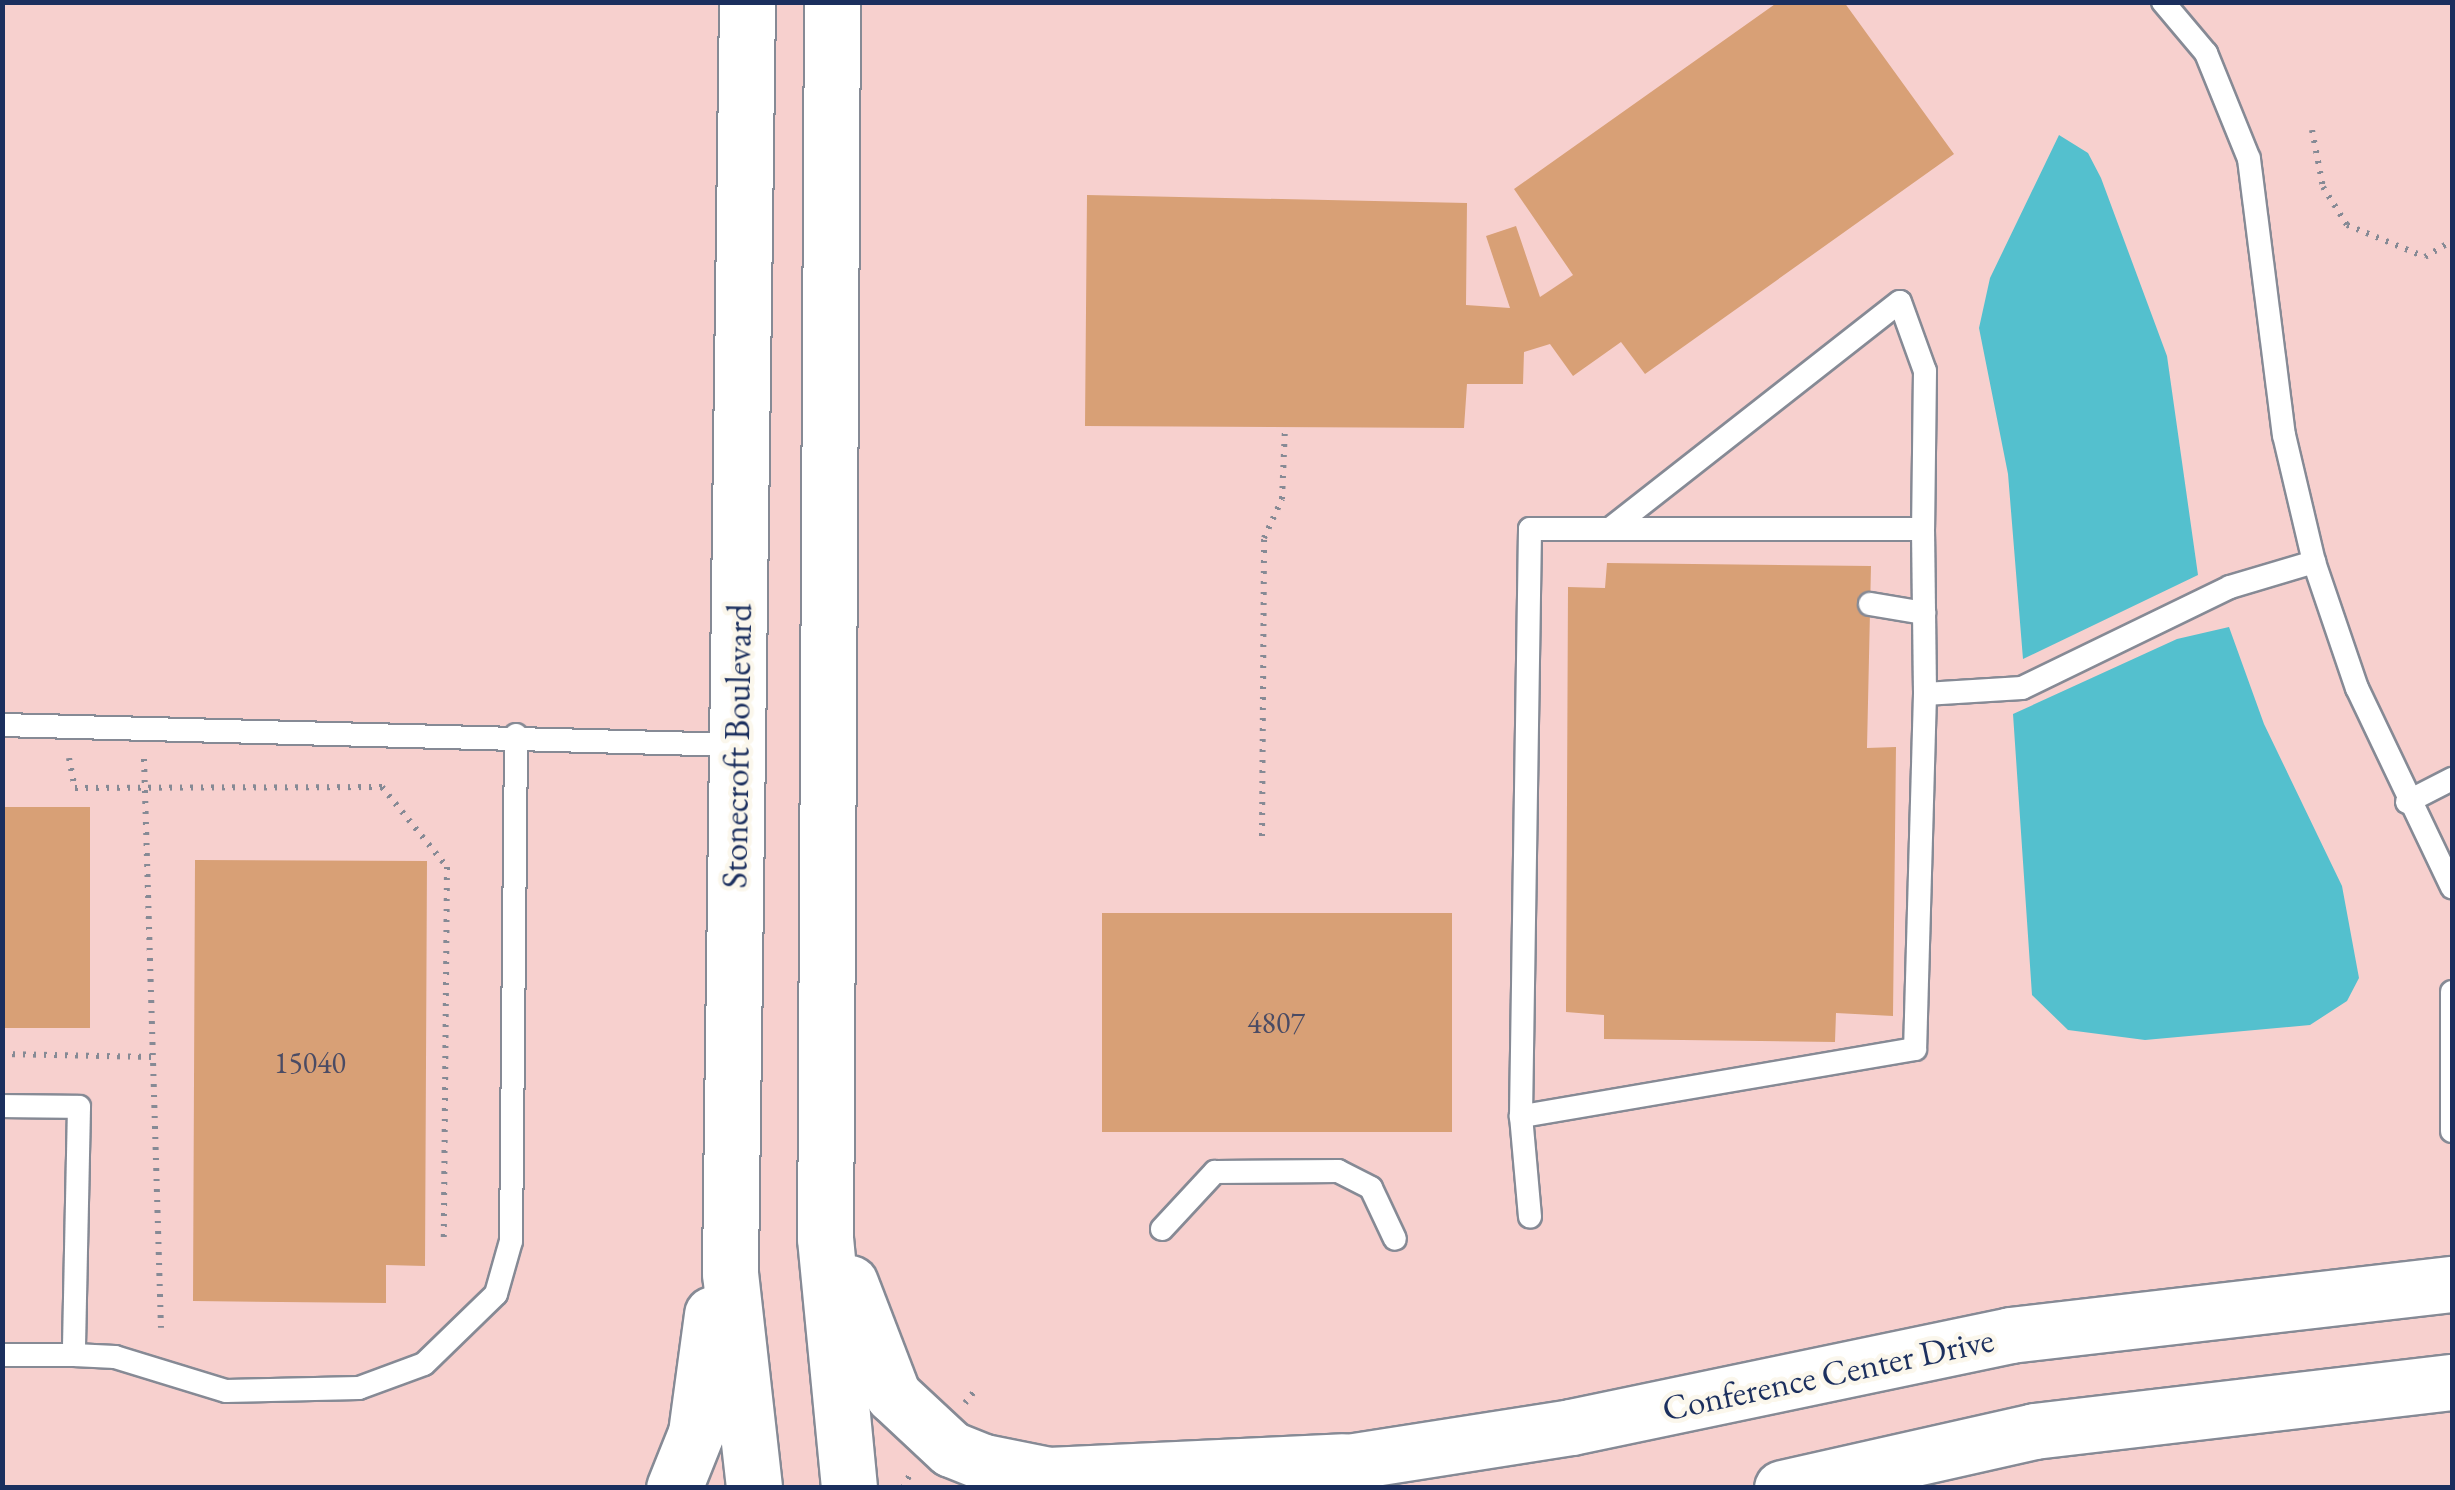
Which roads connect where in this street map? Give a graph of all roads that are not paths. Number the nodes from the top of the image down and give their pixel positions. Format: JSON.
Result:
{"nodes":[{"id":1,"x":746,"y":2,"type":"edge"},
{"id":2,"x":832,"y":2,"type":"edge"},
{"id":3,"x":2164,"y":3,"type":"edge"},
{"id":4,"x":1610,"y":529,"type":"junction"},
{"id":5,"x":1922,"y":529,"type":"junction"},
{"id":6,"x":2314,"y":562,"type":"junction"},
{"id":7,"x":1870,"y":604,"type":"dead end"},
{"id":8,"x":1924,"y":613,"type":"junction"},
{"id":9,"x":1925,"y":694,"type":"junction"},
{"id":10,"x":2,"y":725,"type":"edge"},
{"id":11,"x":516,"y":736,"type":"junction"},
{"id":12,"x":736,"y":745,"type":"junction"},
{"id":13,"x":2452,"y":779,"type":"edge"},
{"id":14,"x":2407,"y":802,"type":"junction"},
{"id":15,"x":2452,"y":886,"type":"edge"},
{"id":16,"x":2452,"y":992,"type":"edge"},
{"id":17,"x":2,"y":1106,"type":"edge"},
{"id":18,"x":1522,"y":1116,"type":"junction"},
{"id":19,"x":734,"y":1117,"type":"junction"},
{"id":20,"x":825,"y":1124,"type":"junction"},
{"id":21,"x":2452,"y":1131,"type":"edge"},
{"id":22,"x":1530,"y":1218,"type":"dead end"},
{"id":23,"x":1162,"y":1228,"type":"dead end"},
{"id":24,"x":1395,"y":1239,"type":"dead end"},
{"id":25,"x":2452,"y":1284,"type":"edge"},
{"id":26,"x":2,"y":1354,"type":"edge"},
{"id":27,"x":74,"y":1355,"type":"junction"},
{"id":28,"x":2452,"y":1382,"type":"edge"},
{"id":29,"x":1343,"y":1462,"type":"junction"},
{"id":30,"x":674,"y":1488,"type":"edge"},
{"id":31,"x":754,"y":1488,"type":"edge"},
{"id":32,"x":849,"y":1488,"type":"edge"},
{"id":33,"x":1207,"y":1488,"type":"edge"},
{"id":34,"x":1782,"y":1488,"type":"edge"}],
"edges":[{"from":1,"to":12,"type":"main road","name":"Stonecroft Boulevard"},
{"from":2,"to":20,"type":"main road"},
{"from":3,"to":6,"type":"lane"},
{"from":4,"to":5,"type":"lane"},
{"from":4,"to":5,"type":"lane"},
{"from":4,"to":18,"type":"lane"},
{"from":5,"to":8,"type":"lane"},
{"from":6,"to":9,"type":"lane"},
{"from":6,"to":14,"type":"lane"},
{"from":7,"to":8,"type":"lane"},
{"from":8,"to":9,"type":"lane"},
{"from":9,"to":18,"type":"lane"},
{"from":10,"to":11,"type":"lane"},
{"from":11,"to":12,"type":"lane"},
{"from":11,"to":27,"type":"lane"},
{"from":12,"to":19,"type":"main road","name":"Stonecroft Boulevard"},
{"from":13,"to":14,"type":"lane"},
{"from":14,"to":15,"type":"lane"},
{"from":16,"to":21,"type":"lane"},
{"from":17,"to":27,"type":"lane"},
{"from":18,"to":22,"type":"lane"},
{"from":19,"to":30,"type":"main road"},
{"from":19,"to":31,"type":"main road","name":"Stonecroft Boulevard"},
{"from":20,"to":29,"type":"main road"},
{"from":20,"to":32,"type":"main road"},
{"from":23,"to":24,"type":"lane"},
{"from":25,"to":29,"type":"main road","name":"Conference Center Drive"},
{"from":26,"to":27,"type":"lane"},
{"from":28,"to":34,"type":"main road"},
{"from":29,"to":33,"type":"main road","name":"Conference Center Drive"}]}
